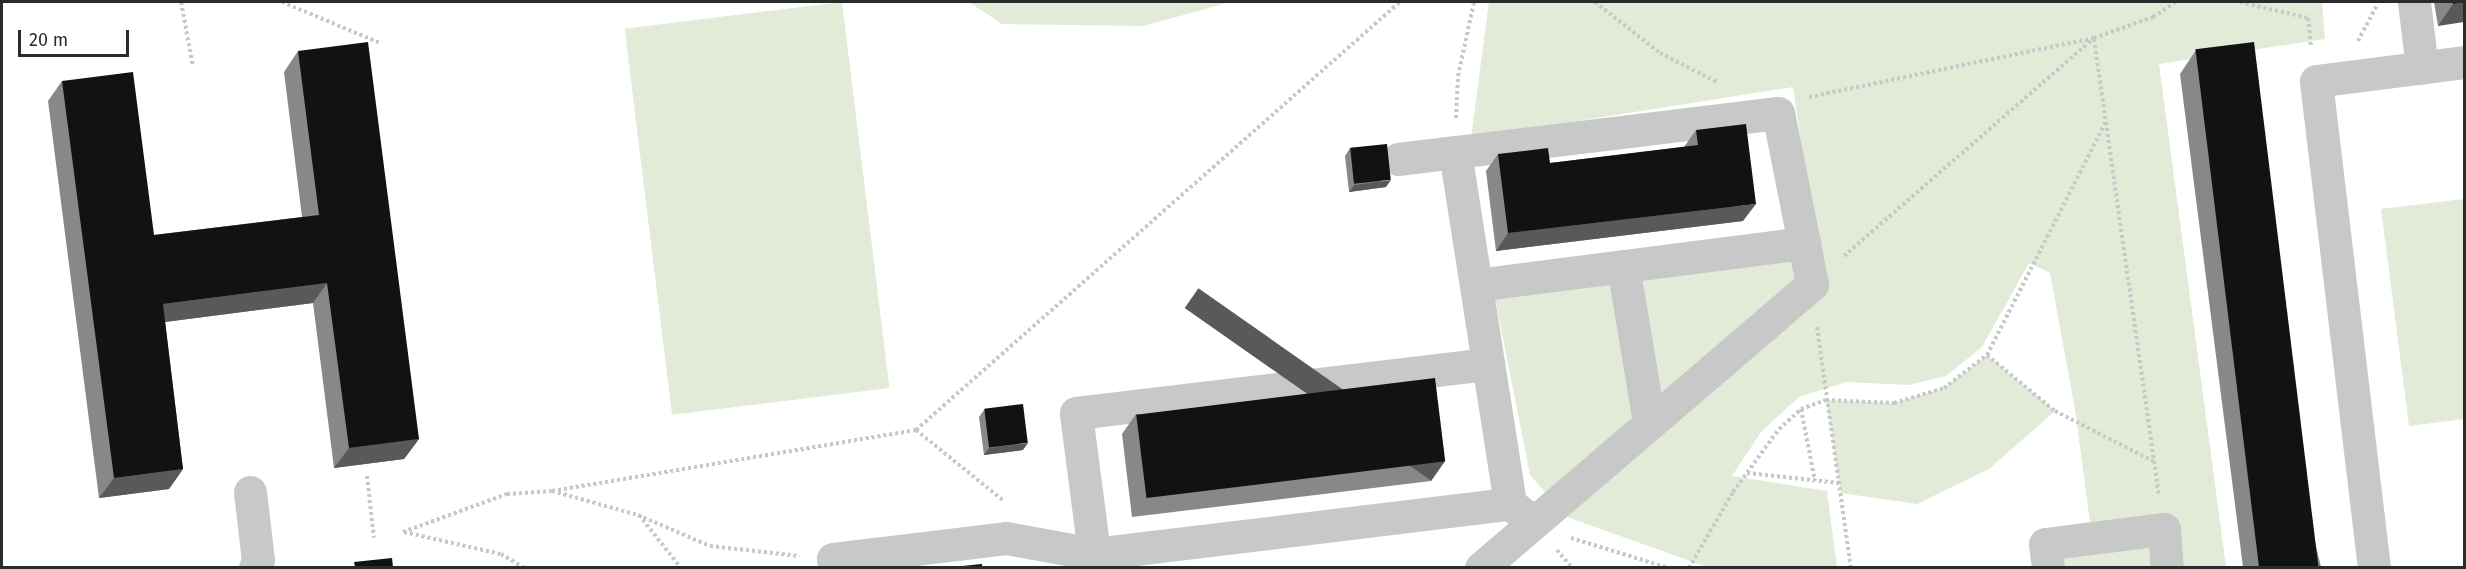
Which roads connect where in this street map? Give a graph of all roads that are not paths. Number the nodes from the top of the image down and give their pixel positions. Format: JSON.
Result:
{"nodes":[{"id":1,"x":2414,"y":2,"type":"edge"},
{"id":2,"x":2464,"y":62,"type":"edge"},
{"id":3,"x":2422,"y":68,"type":"junction"},
{"id":4,"x":1455,"y":152,"type":"junction"},
{"id":5,"x":1398,"y":159,"type":"dead end"},
{"id":6,"x":1804,"y":243,"type":"junction"},
{"id":7,"x":1623,"y":267,"type":"junction"},
{"id":8,"x":1476,"y":285,"type":"junction"},
{"id":9,"x":1488,"y":364,"type":"junction"},
{"id":10,"x":1649,"y":421,"type":"junction"},
{"id":11,"x":250,"y":492,"type":"dead end"},
{"id":12,"x":1521,"y":512,"type":"junction"},
{"id":13,"x":1095,"y":561,"type":"edge"},
{"id":14,"x":833,"y":563,"type":"edge"},
{"id":15,"x":255,"y":567,"type":"edge"},
{"id":16,"x":1481,"y":567,"type":"edge"},
{"id":17,"x":2048,"y":567,"type":"edge"},
{"id":18,"x":2168,"y":567,"type":"edge"},
{"id":19,"x":2374,"y":567,"type":"edge"}],
"edges":[{"from":1,"to":3,"type":"lane"},
{"from":2,"to":3,"type":"lane"},
{"from":3,"to":19,"type":"lane"},
{"from":4,"to":5,"type":"lane"},
{"from":4,"to":6,"type":"lane"},
{"from":4,"to":8,"type":"lane"},
{"from":6,"to":7,"type":"lane"},
{"from":6,"to":10,"type":"lane"},
{"from":7,"to":8,"type":"lane"},
{"from":7,"to":10,"type":"lane"},
{"from":8,"to":9,"type":"lane"},
{"from":9,"to":12,"type":"lane"},
{"from":9,"to":13,"type":"lane"},
{"from":10,"to":12,"type":"lane"},
{"from":11,"to":15,"type":"lane"},
{"from":12,"to":13,"type":"lane"},
{"from":12,"to":16,"type":"lane"},
{"from":13,"to":14,"type":"lane"},
{"from":17,"to":18,"type":"lane"}]}
